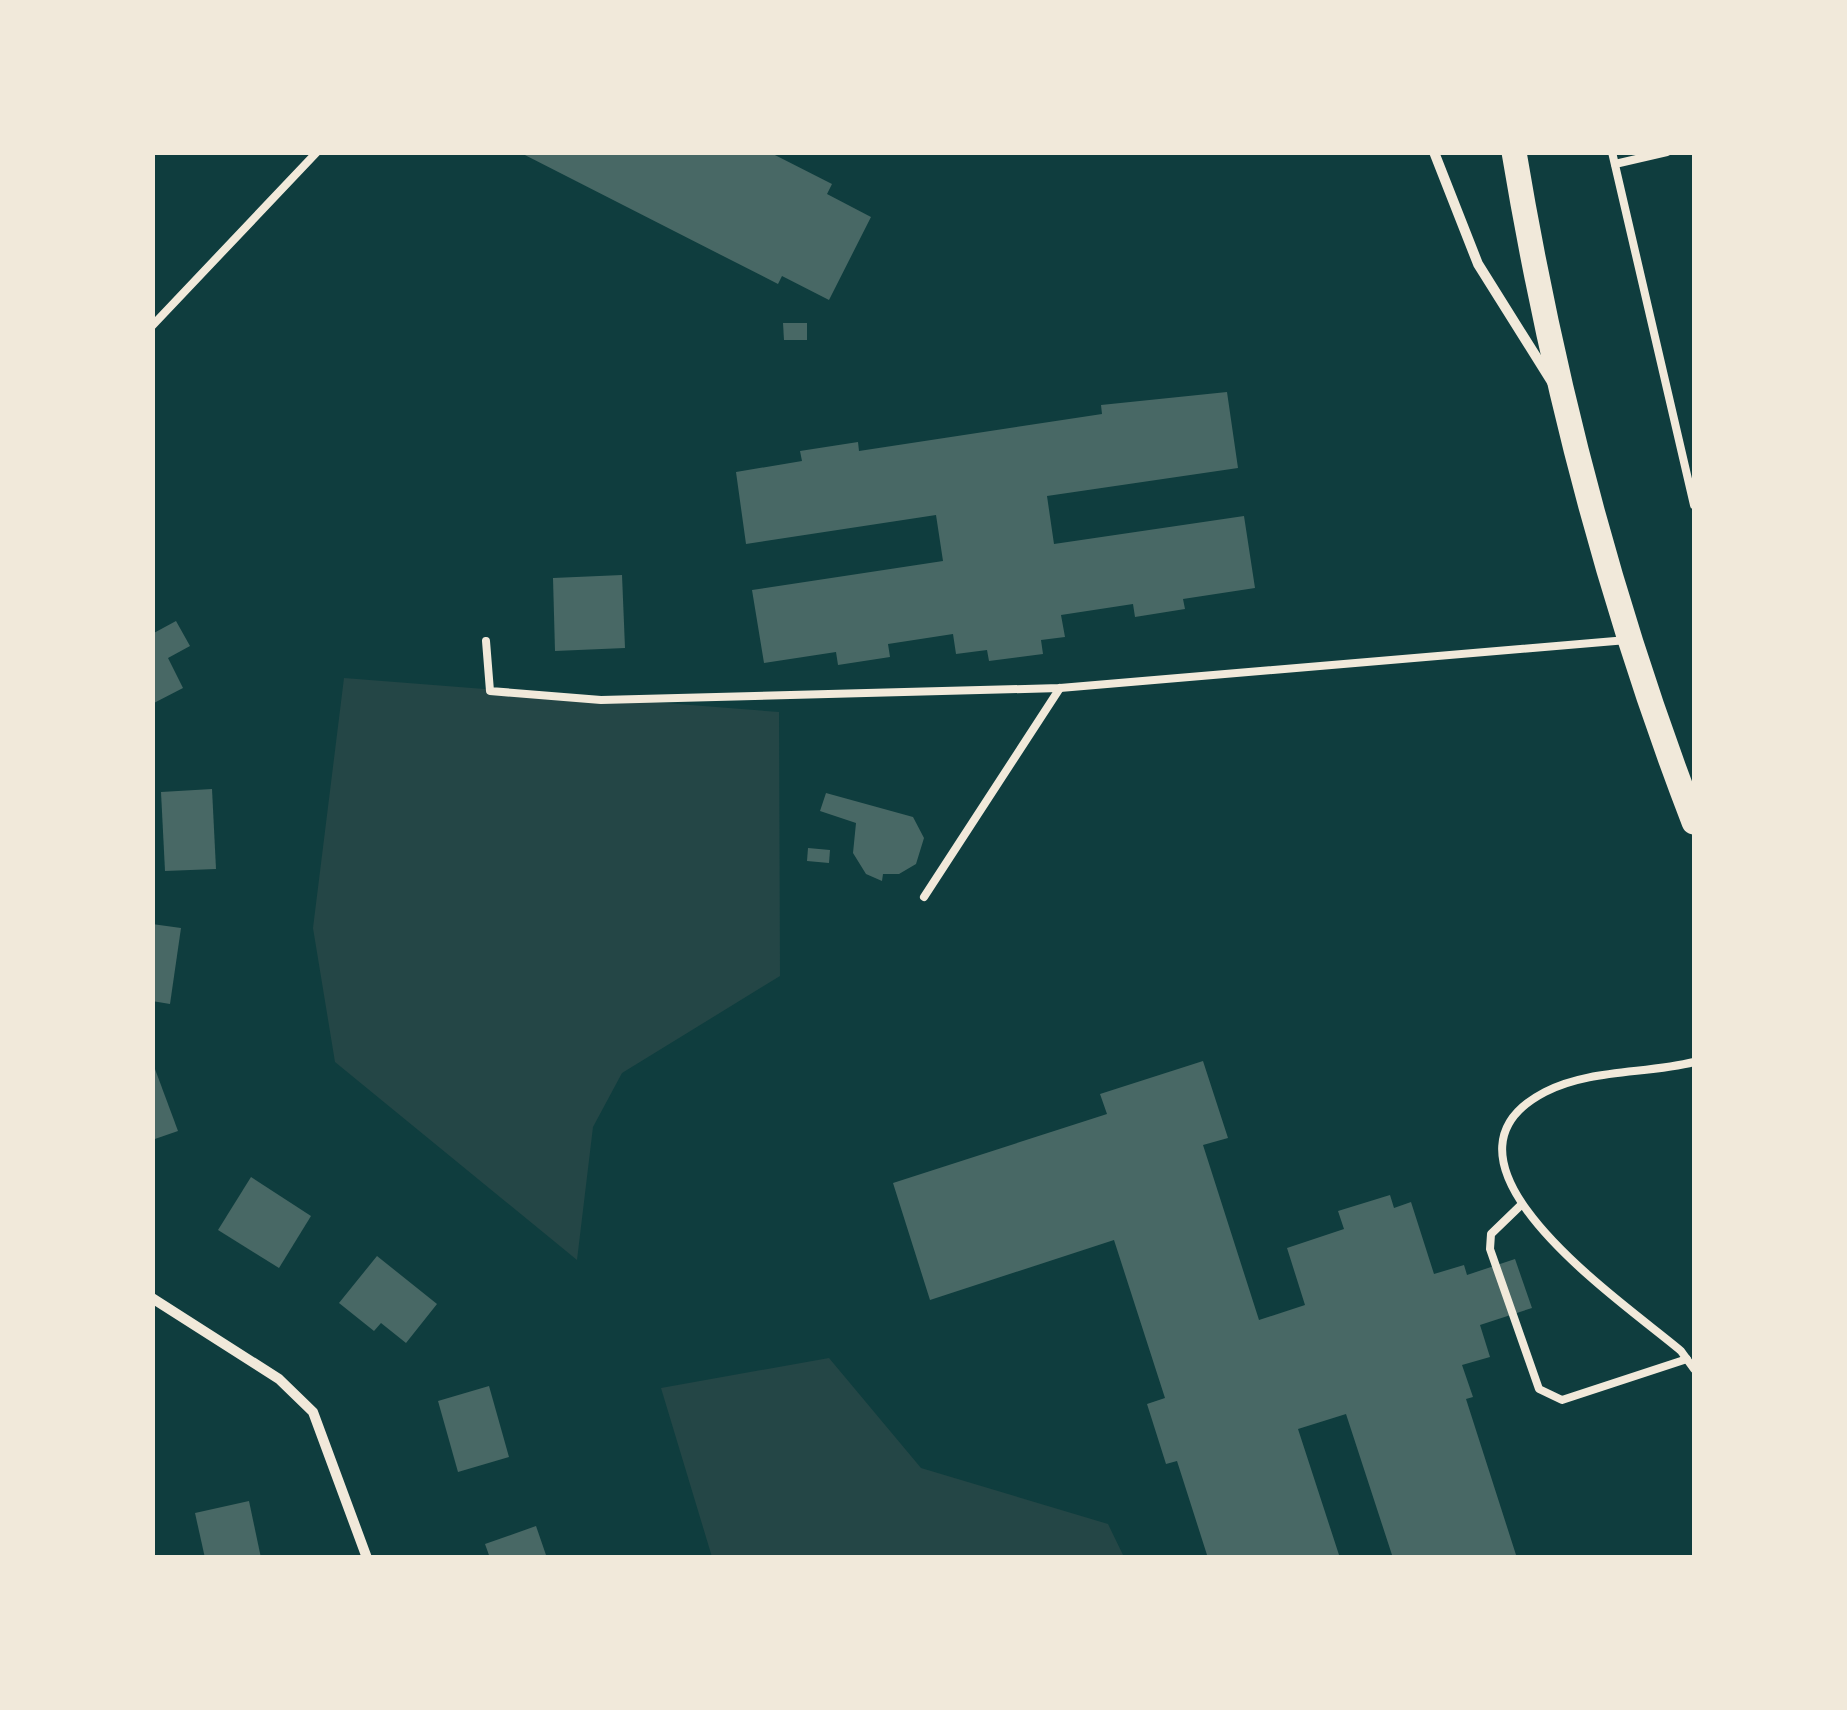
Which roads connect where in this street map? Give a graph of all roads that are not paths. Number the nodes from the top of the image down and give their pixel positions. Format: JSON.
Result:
{"nodes":[{"id":1,"x":317,"y":152,"type":"edge"},
{"id":2,"x":1434,"y":152,"type":"edge"},
{"id":3,"x":1514,"y":152,"type":"edge"},
{"id":4,"x":1612,"y":152,"type":"edge"},
{"id":5,"x":1667,"y":152,"type":"edge"},
{"id":6,"x":1615,"y":164,"type":"junction"},
{"id":7,"x":152,"y":326,"type":"edge"},
{"id":8,"x":1565,"y":403,"type":"junction"},
{"id":9,"x":1694,"y":505,"type":"edge"},
{"id":10,"x":1631,"y":639,"type":"junction"},
{"id":11,"x":486,"y":641,"type":"dead end"},
{"id":12,"x":1060,"y":688,"type":"junction"},
{"id":13,"x":1694,"y":822,"type":"edge"},
{"id":14,"x":924,"y":897,"type":"dead end"},
{"id":15,"x":1694,"y":1062,"type":"edge"},
{"id":16,"x":1520,"y":1206,"type":"junction"},
{"id":17,"x":152,"y":1298,"type":"edge"},
{"id":18,"x":1687,"y":1359,"type":"junction"},
{"id":19,"x":1694,"y":1369,"type":"edge"},
{"id":20,"x":367,"y":1558,"type":"edge"}],
"edges":[{"from":1,"to":7,"type":"lane"},
{"from":2,"to":8,"type":"street"},
{"from":3,"to":8,"type":"main road"},
{"from":4,"to":6,"type":"lane"},
{"from":5,"to":6,"type":"lane"},
{"from":6,"to":9,"type":"lane"},
{"from":8,"to":10,"type":"main road"},
{"from":10,"to":12,"type":"lane"},
{"from":10,"to":13,"type":"main road"},
{"from":11,"to":12,"type":"lane"},
{"from":12,"to":14,"type":"lane"},
{"from":15,"to":16,"type":"lane"},
{"from":16,"to":18,"type":"lane"},
{"from":16,"to":18,"type":"lane"},
{"from":17,"to":20,"type":"street"},
{"from":18,"to":19,"type":"lane"}]}
